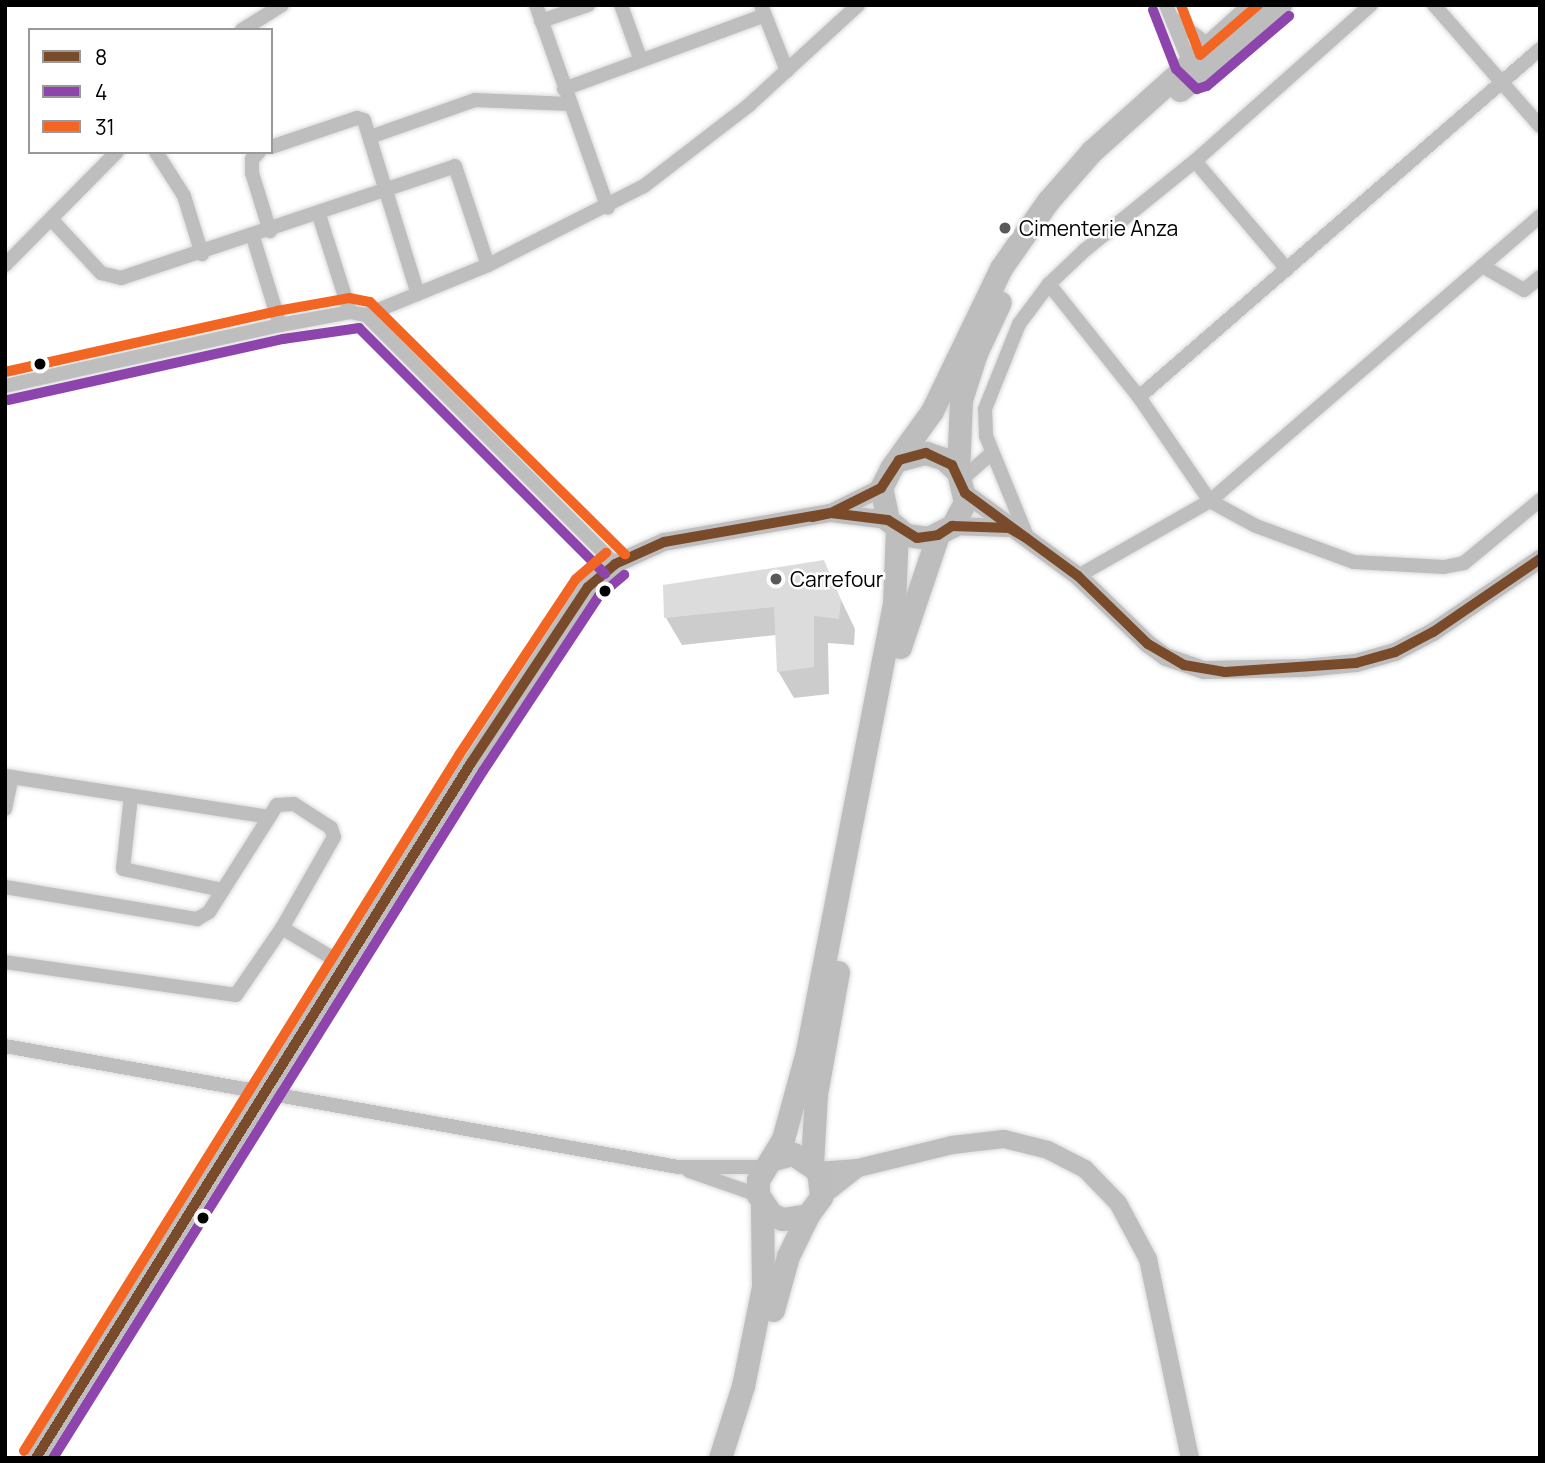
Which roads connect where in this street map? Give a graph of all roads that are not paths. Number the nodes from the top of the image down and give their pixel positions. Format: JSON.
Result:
{"nodes":[{"id":1,"x":282,"y":5,"type":"edge"},
{"id":2,"x":536,"y":5,"type":"edge"},
{"id":3,"x":588,"y":5,"type":"edge"},
{"id":4,"x":621,"y":5,"type":"edge"},
{"id":5,"x":858,"y":5,"type":"edge"},
{"id":6,"x":1255,"y":5,"type":"edge"},
{"id":7,"x":1280,"y":5,"type":"edge"},
{"id":8,"x":1371,"y":5,"type":"edge"},
{"id":9,"x":1434,"y":5,"type":"edge"},
{"id":10,"x":762,"y":8,"type":"edge"},
{"id":11,"x":1168,"y":11,"type":"edge"},
{"id":12,"x":541,"y":21,"type":"junction"},
{"id":13,"x":245,"y":28,"type":"edge"},
{"id":14,"x":1540,"y":49,"type":"edge"},
{"id":15,"x":1215,"y":50,"type":"junction"},
{"id":16,"x":640,"y":58,"type":"junction"},
{"id":17,"x":1193,"y":69,"type":"junction"},
{"id":18,"x":787,"y":71,"type":"junction"},
{"id":19,"x":1504,"y":81,"type":"junction"},
{"id":20,"x":564,"y":89,"type":"junction"},
{"id":21,"x":570,"y":104,"type":"junction"},
{"id":22,"x":1540,"y":126,"type":"edge"},
{"id":23,"x":370,"y":137,"type":"junction"},
{"id":24,"x":273,"y":146,"type":"edge"},
{"id":25,"x":115,"y":154,"type":"edge"},
{"id":26,"x":157,"y":154,"type":"edge"},
{"id":27,"x":257,"y":154,"type":"edge"},
{"id":28,"x":1195,"y":162,"type":"junction"},
{"id":29,"x":386,"y":193,"type":"junction"},
{"id":30,"x":608,"y":208,"type":"junction"},
{"id":31,"x":319,"y":215,"type":"junction"},
{"id":32,"x":1540,"y":216,"type":"edge"},
{"id":33,"x":51,"y":219,"type":"junction"},
{"id":34,"x":271,"y":231,"type":"junction"},
{"id":35,"x":253,"y":237,"type":"junction"},
{"id":36,"x":202,"y":254,"type":"junction"},
{"id":37,"x":5,"y":265,"type":"edge"},
{"id":38,"x":488,"y":265,"type":"junction"},
{"id":39,"x":1482,"y":265,"type":"junction"},
{"id":40,"x":1287,"y":270,"type":"junction"},
{"id":41,"x":1540,"y":277,"type":"edge"},
{"id":42,"x":1049,"y":284,"type":"junction"},
{"id":43,"x":418,"y":294,"type":"junction"},
{"id":44,"x":350,"y":312,"type":"junction"},
{"id":45,"x":366,"y":315,"type":"junction"},
{"id":46,"x":281,"y":325,"type":"junction"},
{"id":47,"x":5,"y":386,"type":"edge"},
{"id":48,"x":1139,"y":397,"type":"junction"},
{"id":49,"x":992,"y":453,"type":"junction"},
{"id":50,"x":899,"y":460,"type":"junction"},
{"id":51,"x":962,"y":481,"type":"junction"},
{"id":52,"x":881,"y":488,"type":"junction"},
{"id":53,"x":1540,"y":500,"type":"edge"},
{"id":54,"x":1210,"y":501,"type":"junction"},
{"id":55,"x":831,"y":513,"type":"junction"},
{"id":56,"x":892,"y":525,"type":"junction"},
{"id":57,"x":1009,"y":527,"type":"junction"},
{"id":58,"x":945,"y":531,"type":"junction"},
{"id":59,"x":1027,"y":539,"type":"junction"},
{"id":60,"x":1540,"y":559,"type":"edge"},
{"id":61,"x":615,"y":564,"type":"junction"},
{"id":62,"x":1078,"y":576,"type":"junction"},
{"id":63,"x":9,"y":777,"type":"edge"},
{"id":64,"x":131,"y":796,"type":"junction"},
{"id":65,"x":5,"y":809,"type":"edge"},
{"id":66,"x":269,"y":817,"type":"junction"},
{"id":67,"x":5,"y":887,"type":"edge"},
{"id":68,"x":223,"y":890,"type":"junction"},
{"id":69,"x":282,"y":928,"type":"junction"},
{"id":70,"x":5,"y":962,"type":"edge"},
{"id":71,"x":344,"y":965,"type":"junction"},
{"id":72,"x":5,"y":1046,"type":"edge"},
{"id":73,"x":262,"y":1092,"type":"junction"},
{"id":74,"x":768,"y":1163,"type":"junction"},
{"id":75,"x":678,"y":1167,"type":"junction"},
{"id":76,"x":815,"y":1167,"type":"junction"},
{"id":77,"x":858,"y":1168,"type":"junction"},
{"id":78,"x":760,"y":1199,"type":"junction"},
{"id":79,"x":815,"y":1206,"type":"junction"},
{"id":80,"x":36,"y":1458,"type":"edge"},
{"id":81,"x":720,"y":1458,"type":"edge"},
{"id":82,"x":735,"y":1458,"type":"edge"},
{"id":83,"x":1190,"y":1458,"type":"edge"}],
"edges":[{"from":1,"to":13,"type":"street"},
{"from":2,"to":12,"type":"street"},
{"from":3,"to":12,"type":"street"},
{"from":4,"to":16,"type":"street"},
{"from":5,"to":18,"type":"street"},
{"from":6,"to":15,"type":"highway"},
{"from":7,"to":15,"type":"highway"},
{"from":8,"to":28,"type":"street"},
{"from":9,"to":19,"type":"street"},
{"from":10,"to":16,"type":"street"},
{"from":10,"to":18,"type":"street"},
{"from":11,"to":15,"type":"street"},
{"from":11,"to":17,"type":"street"},
{"from":12,"to":20,"type":"street"},
{"from":14,"to":19,"type":"street"},
{"from":15,"to":17,"type":"highway"},
{"from":16,"to":20,"type":"street"},
{"from":17,"to":50,"type":"highway"},
{"from":17,"to":51,"type":"highway"},
{"from":18,"to":30,"type":"street"},
{"from":19,"to":22,"type":"street"},
{"from":19,"to":40,"type":"street"},
{"from":20,"to":21,"type":"street"},
{"from":21,"to":23,"type":"street"},
{"from":21,"to":30,"type":"street"},
{"from":23,"to":24,"type":"street"},
{"from":23,"to":29,"type":"street"},
{"from":25,"to":33,"type":"street"},
{"from":26,"to":36,"type":"street"},
{"from":27,"to":34,"type":"street"},
{"from":28,"to":40,"type":"street"},
{"from":28,"to":42,"type":"street"},
{"from":29,"to":31,"type":"street"},
{"from":29,"to":38,"type":"street"},
{"from":29,"to":43,"type":"street"},
{"from":30,"to":38,"type":"street"},
{"from":31,"to":34,"type":"street"},
{"from":31,"to":44,"type":"street"},
{"from":32,"to":39,"type":"street"},
{"from":33,"to":36,"type":"street"},
{"from":33,"to":37,"type":"street"},
{"from":34,"to":35,"type":"street"},
{"from":35,"to":36,"type":"street"},
{"from":35,"to":46,"type":"street"},
{"from":38,"to":43,"type":"street"},
{"from":39,"to":41,"type":"street"},
{"from":39,"to":54,"type":"street"},
{"from":40,"to":48,"type":"street"},
{"from":42,"to":48,"type":"street"},
{"from":42,"to":49,"type":"street"},
{"from":43,"to":45,"type":"street"},
{"from":44,"to":45,"type":"street"},
{"from":44,"to":46,"type":"street"},
{"from":45,"to":61,"type":"street"},
{"from":46,"to":47,"type":"street"},
{"from":48,"to":54,"type":"street"},
{"from":49,"to":51,"type":"street"},
{"from":49,"to":59,"type":"street"},
{"from":50,"to":51,"type":"highway"},
{"from":50,"to":52,"type":"highway"},
{"from":51,"to":57,"type":"street"},
{"from":51,"to":58,"type":"highway"},
{"from":52,"to":55,"type":"street"},
{"from":52,"to":56,"type":"highway"},
{"from":53,"to":54,"type":"street"},
{"from":54,"to":62,"type":"street"},
{"from":55,"to":56,"type":"street"},
{"from":55,"to":61,"type":"street"},
{"from":56,"to":58,"type":"highway"},
{"from":56,"to":74,"type":"highway"},
{"from":57,"to":58,"type":"street"},
{"from":57,"to":59,"type":"street"},
{"from":58,"to":76,"type":"highway"},
{"from":59,"to":62,"type":"street"},
{"from":60,"to":62,"type":"street"},
{"from":61,"to":71,"type":"street"},
{"from":63,"to":64,"type":"street"},
{"from":63,"to":65,"type":"street"},
{"from":64,"to":66,"type":"street"},
{"from":64,"to":68,"type":"street"},
{"from":66,"to":68,"type":"street"},
{"from":66,"to":69,"type":"street"},
{"from":67,"to":68,"type":"street"},
{"from":69,"to":70,"type":"street"},
{"from":69,"to":71,"type":"street"},
{"from":71,"to":73,"type":"street"},
{"from":72,"to":73,"type":"street"},
{"from":73,"to":75,"type":"street"},
{"from":73,"to":80,"type":"street"},
{"from":74,"to":75,"type":"street"},
{"from":74,"to":76,"type":"highway"},
{"from":74,"to":78,"type":"highway"},
{"from":75,"to":78,"type":"street"},
{"from":76,"to":77,"type":"street"},
{"from":76,"to":79,"type":"highway"},
{"from":77,"to":79,"type":"street"},
{"from":77,"to":83,"type":"street"},
{"from":78,"to":79,"type":"highway"},
{"from":78,"to":81,"type":"highway"},
{"from":79,"to":82,"type":"highway"}]}
